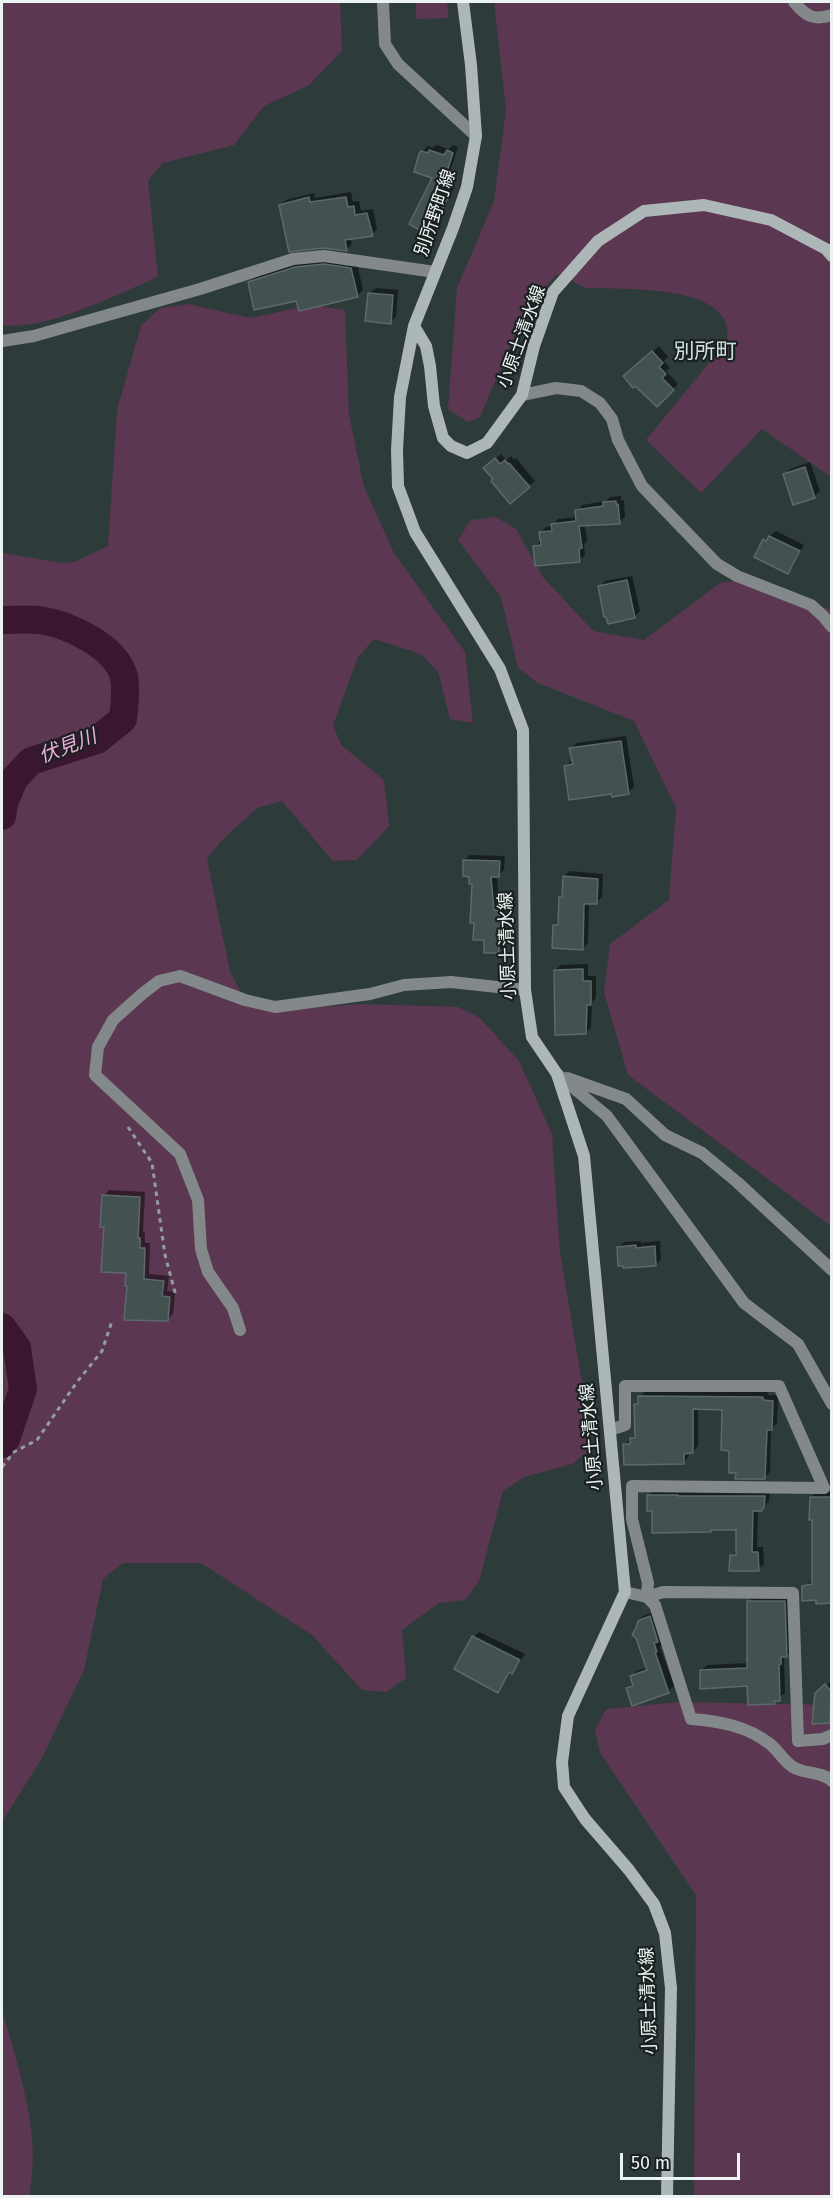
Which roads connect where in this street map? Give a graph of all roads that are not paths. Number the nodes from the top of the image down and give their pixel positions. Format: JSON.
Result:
{"nodes":[{"id":1,"x":383,"y":2,"type":"edge"},
{"id":2,"x":463,"y":2,"type":"edge"},
{"id":3,"x":794,"y":2,"type":"edge"},
{"id":4,"x":831,"y":15,"type":"edge"},
{"id":5,"x":476,"y":136,"type":"junction"},
{"id":6,"x":831,"y":256,"type":"edge"},
{"id":7,"x":435,"y":272,"type":"junction"},
{"id":8,"x":414,"y":326,"type":"junction"},
{"id":9,"x":2,"y":341,"type":"edge"},
{"id":10,"x":522,"y":395,"type":"junction"},
{"id":11,"x":831,"y":627,"type":"edge"},
{"id":12,"x":525,"y":990,"type":"junction"},
{"id":13,"x":557,"y":1074,"type":"junction"},
{"id":14,"x":831,"y":1270,"type":"edge"},
{"id":15,"x":240,"y":1330,"type":"dead end"},
{"id":16,"x":831,"y":1404,"type":"edge"},
{"id":17,"x":610,"y":1430,"type":"junction"},
{"id":18,"x":625,"y":1592,"type":"junction"},
{"id":19,"x":647,"y":1597,"type":"junction"},
{"id":20,"x":831,"y":1735,"type":"edge"},
{"id":21,"x":831,"y":1781,"type":"edge"},
{"id":22,"x":667,"y":2196,"type":"edge"}],
"edges":[{"from":1,"to":5,"type":"street"},
{"from":2,"to":5,"type":"main road","name":"別所野町線"},
{"from":3,"to":4,"type":"street"},
{"from":5,"to":7,"type":"main road","name":"別所野町線"},
{"from":6,"to":10,"type":"main road","name":"小原土清水線"},
{"from":7,"to":8,"type":"main road","name":"別所野町線"},
{"from":7,"to":9,"type":"street"},
{"from":8,"to":10,"type":"main road","name":"小原土清水線"},
{"from":8,"to":12,"type":"main road","name":"小原土清水線"},
{"from":10,"to":11,"type":"street"},
{"from":12,"to":13,"type":"main road","name":"小原土清水線"},
{"from":12,"to":15,"type":"street"},
{"from":13,"to":14,"type":"street"},
{"from":13,"to":16,"type":"street"},
{"from":13,"to":17,"type":"main road","name":"小原土清水線"},
{"from":17,"to":18,"type":"main road","name":"小原土清水線"},
{"from":17,"to":19,"type":"street"},
{"from":18,"to":19,"type":"street"},
{"from":18,"to":22,"type":"main road","name":"小原土清水線"},
{"from":19,"to":20,"type":"street"},
{"from":19,"to":21,"type":"street"}]}
